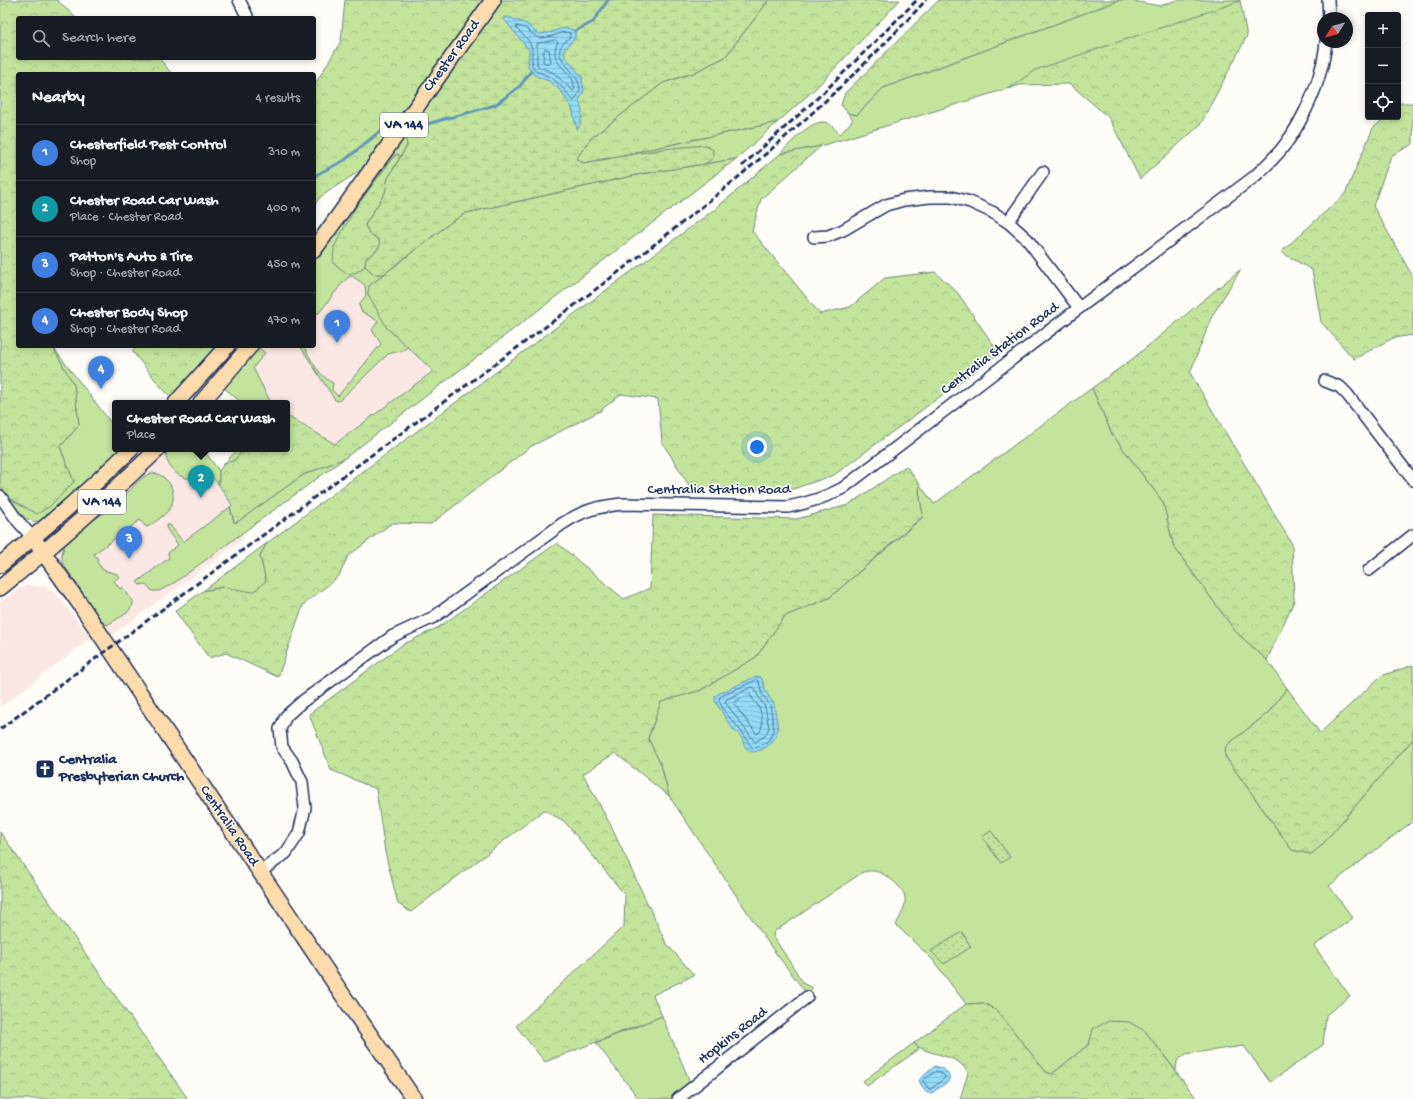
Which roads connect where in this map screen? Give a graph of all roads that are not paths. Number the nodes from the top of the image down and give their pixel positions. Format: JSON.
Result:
{"nodes":[{"id":1,"x":239,"y":0,"type":"edge"},
{"id":2,"x":493,"y":0,"type":"edge"},
{"id":3,"x":1328,"y":0,"type":"edge"},
{"id":4,"x":1329,"y":12,"type":"edge"},
{"id":5,"x":247,"y":16,"type":"dead end"},
{"id":6,"x":1325,"y":48,"type":"edge"},
{"id":7,"x":1043,"y":172,"type":"dead end"},
{"id":8,"x":1008,"y":222,"type":"junction"},
{"id":9,"x":814,"y":237,"type":"dead end"},
{"id":10,"x":316,"y":247,"type":"edge"},
{"id":11,"x":1079,"y":308,"type":"junction"},
{"id":12,"x":225,"y":348,"type":"edge"},
{"id":13,"x":248,"y":348,"type":"edge"},
{"id":14,"x":1325,"y":382,"type":"dead end"},
{"id":15,"x":179,"y":400,"type":"edge"},
{"id":16,"x":204,"y":400,"type":"edge"},
{"id":17,"x":128,"y":452,"type":"edge"},
{"id":18,"x":155,"y":452,"type":"edge"},
{"id":19,"x":1413,"y":480,"type":"edge"},
{"id":20,"x":0,"y":496,"type":"edge"},
{"id":21,"x":1413,"y":535,"type":"edge"},
{"id":22,"x":32,"y":538,"type":"junction"},
{"id":23,"x":44,"y":552,"type":"junction"},
{"id":24,"x":0,"y":565,"type":"edge"},
{"id":25,"x":1369,"y":570,"type":"dead end"},
{"id":26,"x":0,"y":588,"type":"edge"},
{"id":27,"x":260,"y":872,"type":"junction"},
{"id":28,"x":807,"y":997,"type":"dead end"},
{"id":29,"x":414,"y":1099,"type":"edge"},
{"id":30,"x":678,"y":1099,"type":"edge"}],
"edges":[{"from":1,"to":5,"type":"street"},
{"from":2,"to":10,"type":"main road","name":"Chester Road","number":"VA 144"},
{"from":3,"to":4,"type":"street"},
{"from":6,"to":11,"type":"street","name":"Centralia Station Road"},
{"from":7,"to":8,"type":"street"},
{"from":8,"to":9,"type":"street"},
{"from":8,"to":11,"type":"street"},
{"from":11,"to":27,"type":"street","name":"Centralia Station Road"},
{"from":12,"to":15,"type":"main road"},
{"from":13,"to":16,"type":"main road"},
{"from":14,"to":19,"type":"street"},
{"from":17,"to":22,"type":"main road","number":"VA 144"},
{"from":18,"to":23,"type":"main road","number":"VA 144"},
{"from":20,"to":22,"type":"street","name":"Centralia Road"},
{"from":21,"to":25,"type":"street"},
{"from":22,"to":23,"type":"main road","name":"Centralia Road"},
{"from":22,"to":24,"type":"main road"},
{"from":23,"to":26,"type":"main road"},
{"from":23,"to":27,"type":"main road","name":"Centralia Road"},
{"from":27,"to":29,"type":"main road","name":"Centralia Road"},
{"from":28,"to":30,"type":"street","name":"Hopkins Road"}]}
